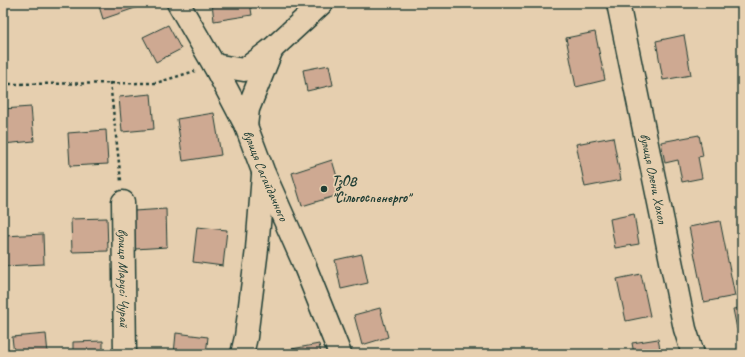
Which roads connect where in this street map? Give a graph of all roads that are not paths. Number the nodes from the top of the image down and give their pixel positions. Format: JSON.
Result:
{"nodes":[{"id":1,"x":178,"y":3,"type":"edge"},
{"id":2,"x":322,"y":3,"type":"edge"},
{"id":3,"x":618,"y":3,"type":"edge"},
{"id":4,"x":272,"y":49,"type":"junction"},
{"id":5,"x":214,"y":65,"type":"junction"},
{"id":6,"x":246,"y":126,"type":"junction"},
{"id":7,"x":263,"y":172,"type":"junction"},
{"id":8,"x":123,"y":202,"type":"road end"},
{"id":9,"x":125,"y":354,"type":"edge"},
{"id":10,"x":242,"y":354,"type":"edge"},
{"id":11,"x":340,"y":354,"type":"edge"},
{"id":12,"x":693,"y":354,"type":"edge"}],
"edges":[{"from":1,"to":5,"type":"street","name":"вулиця Сагайдачного"},
{"from":2,"to":4,"type":"street"},
{"from":3,"to":12,"type":"street","name":"вулиця Олени Хохол"},
{"from":4,"to":5,"type":"street"},
{"from":4,"to":6,"type":"street"},
{"from":5,"to":6,"type":"street","name":"вулиця Сагайдачного"},
{"from":6,"to":7,"type":"street","name":"вулиця Сагайдачного"},
{"from":7,"to":10,"type":"street"},
{"from":7,"to":11,"type":"street","name":"вулиця Сагайдачного"},
{"from":8,"to":9,"type":"street","name":"вулиця Марусі Чурай"}]}
